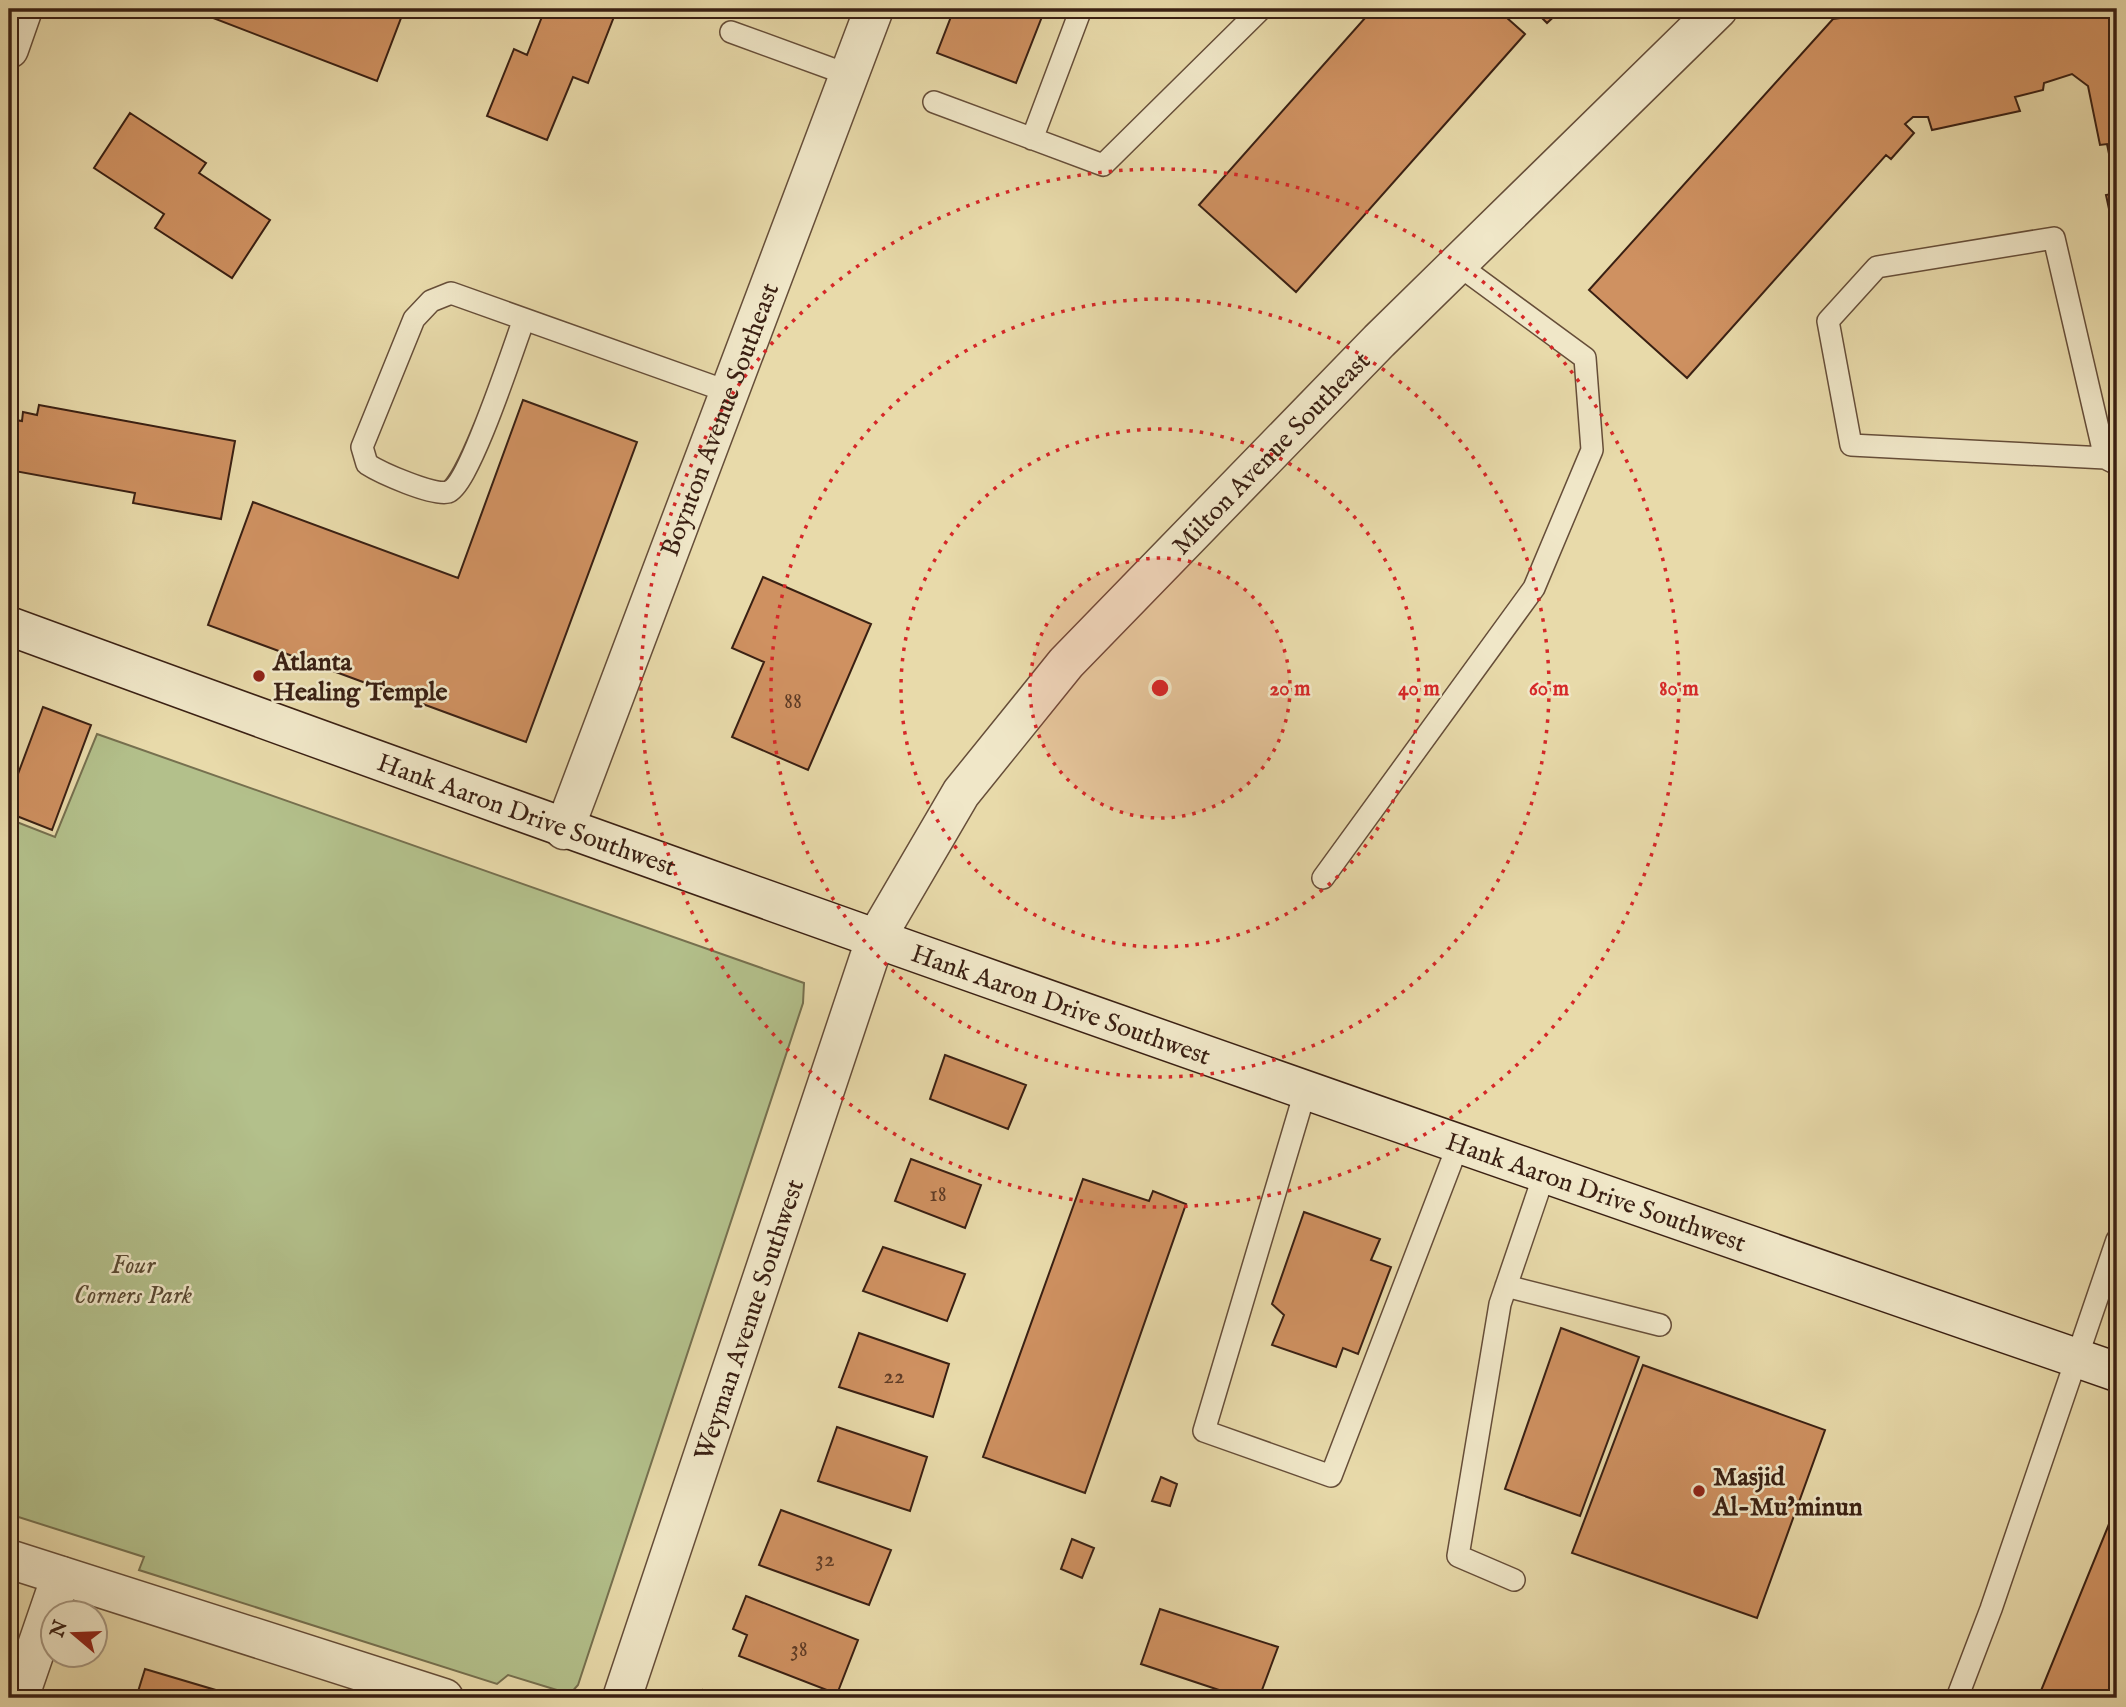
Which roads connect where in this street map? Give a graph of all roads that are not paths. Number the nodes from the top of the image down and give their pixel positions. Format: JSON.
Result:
{"nodes":[{"id":1,"x":874,"y":9,"type":"edge"},
{"id":2,"x":1082,"y":9,"type":"edge"},
{"id":3,"x":1261,"y":9,"type":"edge"},
{"id":4,"x":1718,"y":9,"type":"edge"},
{"id":5,"x":731,"y":32,"type":"dead end"},
{"id":6,"x":849,"y":75,"type":"junction"},
{"id":7,"x":934,"y":102,"type":"dead end"},
{"id":8,"x":1032,"y":139,"type":"junction"},
{"id":9,"x":1458,"y":264,"type":"junction"},
{"id":10,"x":524,"y":319,"type":"junction"},
{"id":11,"x":729,"y":392,"type":"junction"},
{"id":12,"x":2111,"y":461,"type":"edge"},
{"id":13,"x":9,"y":626,"type":"edge"},
{"id":14,"x":564,"y":830,"type":"junction"},
{"id":15,"x":1323,"y":878,"type":"dead end"},
{"id":16,"x":875,"y":940,"type":"junction"},
{"id":17,"x":1304,"y":1092,"type":"junction"},
{"id":18,"x":1458,"y":1145,"type":"junction"},
{"id":19,"x":1544,"y":1175,"type":"junction"},
{"id":20,"x":2117,"y":1240,"type":"edge"},
{"id":21,"x":1506,"y":1286,"type":"junction"},
{"id":22,"x":1660,"y":1325,"type":"dead end"},
{"id":23,"x":2075,"y":1357,"type":"junction"},
{"id":24,"x":2117,"y":1372,"type":"edge"},
{"id":25,"x":9,"y":1559,"type":"edge"},
{"id":26,"x":61,"y":1576,"type":"junction"},
{"id":27,"x":1514,"y":1580,"type":"dead end"},
{"id":28,"x":19,"y":1698,"type":"edge"},
{"id":29,"x":444,"y":1698,"type":"edge"},
{"id":30,"x":622,"y":1698,"type":"edge"},
{"id":31,"x":1957,"y":1698,"type":"edge"}],
"edges":[{"from":1,"to":6,"type":"street","name":"Boynton Avenue Southeast"},
{"from":2,"to":8,"type":"lane"},
{"from":3,"to":8,"type":"lane"},
{"from":4,"to":9,"type":"street","name":"Milton Avenue Southeast"},
{"from":5,"to":6,"type":"lane"},
{"from":6,"to":11,"type":"street","name":"Boynton Avenue Southeast"},
{"from":7,"to":8,"type":"lane"},
{"from":9,"to":15,"type":"lane"},
{"from":9,"to":16,"type":"street","name":"Milton Avenue Southeast"},
{"from":10,"to":10,"type":"lane"},
{"from":10,"to":11,"type":"lane"},
{"from":11,"to":14,"type":"street","name":"Boynton Avenue Southeast"},
{"from":12,"to":12,"type":"lane"},
{"from":13,"to":14,"type":"street","name":"Hank Aaron Drive Southwest"},
{"from":14,"to":16,"type":"street","name":"Hank Aaron Drive Southwest"},
{"from":16,"to":17,"type":"street","name":"Hank Aaron Drive Southwest"},
{"from":16,"to":30,"type":"street","name":"Weyman Avenue Southwest"},
{"from":17,"to":18,"type":"street","name":"Hank Aaron Drive Southwest"},
{"from":17,"to":18,"type":"lane"},
{"from":18,"to":19,"type":"street","name":"Hank Aaron Drive Southwest"},
{"from":19,"to":21,"type":"lane"},
{"from":19,"to":23,"type":"street","name":"Hank Aaron Drive Southwest"},
{"from":20,"to":23,"type":"lane"},
{"from":21,"to":22,"type":"lane"},
{"from":21,"to":27,"type":"lane"},
{"from":23,"to":24,"type":"street","name":"Hank Aaron Drive Southwest"},
{"from":23,"to":31,"type":"lane"},
{"from":25,"to":26,"type":"street"},
{"from":26,"to":28,"type":"street"},
{"from":26,"to":29,"type":"street"}]}
